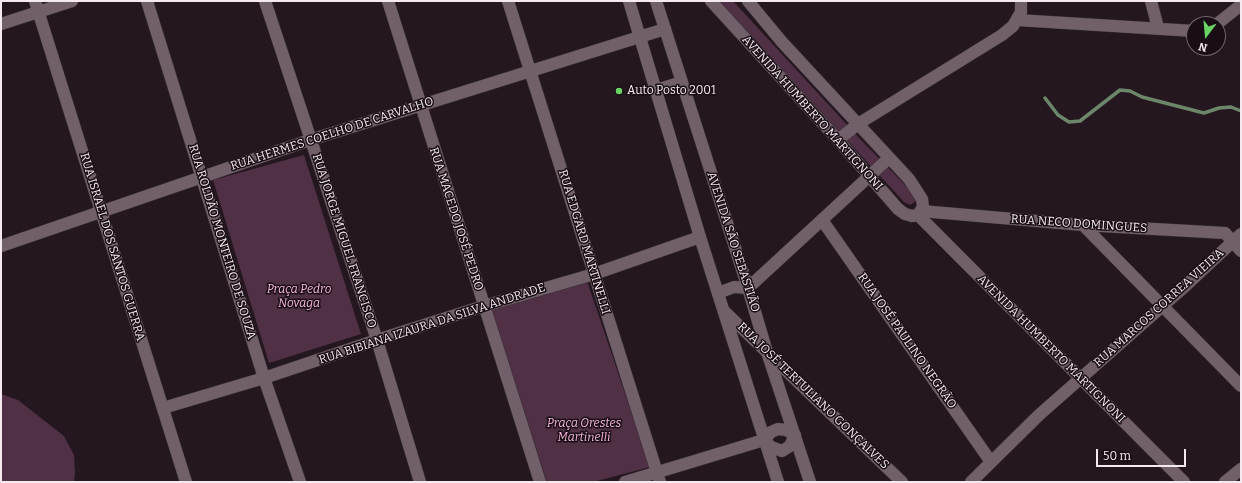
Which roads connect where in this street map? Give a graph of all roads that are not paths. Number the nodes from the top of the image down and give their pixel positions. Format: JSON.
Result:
{"nodes":[{"id":1,"x":72,"y":1,"type":"edge"},
{"id":2,"x":147,"y":1,"type":"edge"},
{"id":3,"x":265,"y":1,"type":"edge"},
{"id":4,"x":388,"y":1,"type":"edge"},
{"id":5,"x":508,"y":1,"type":"edge"},
{"id":6,"x":630,"y":1,"type":"edge"},
{"id":7,"x":656,"y":1,"type":"edge"},
{"id":8,"x":711,"y":1,"type":"edge"},
{"id":9,"x":748,"y":1,"type":"edge"},
{"id":10,"x":1021,"y":1,"type":"edge"},
{"id":11,"x":1151,"y":1,"type":"edge"},
{"id":12,"x":1236,"y":5,"type":"edge"},
{"id":13,"x":37,"y":6,"type":"edge"},
{"id":14,"x":1225,"y":16,"type":"edge"},
{"id":15,"x":1017,"y":20,"type":"junction"},
{"id":16,"x":1,"y":24,"type":"edge"},
{"id":17,"x":1158,"y":28,"type":"junction"},
{"id":18,"x":664,"y":29,"type":"junction"},
{"id":19,"x":1186,"y":30,"type":"edge"},
{"id":20,"x":640,"y":37,"type":"junction"},
{"id":21,"x":530,"y":71,"type":"junction"},
{"id":22,"x":682,"y":82,"type":"junction"},
{"id":23,"x":656,"y":90,"type":"junction"},
{"id":24,"x":420,"y":105,"type":"junction"},
{"id":25,"x":858,"y":124,"type":"junction"},
{"id":26,"x":310,"y":140,"type":"junction"},
{"id":27,"x":838,"y":140,"type":"junction"},
{"id":28,"x":889,"y":158,"type":"junction"},
{"id":29,"x":870,"y":176,"type":"junction"},
{"id":30,"x":201,"y":177,"type":"junction"},
{"id":31,"x":101,"y":212,"type":"junction"},
{"id":32,"x":920,"y":213,"type":"junction"},
{"id":33,"x":822,"y":220,"type":"junction"},
{"id":34,"x":1083,"y":225,"type":"junction"},
{"id":35,"x":700,"y":237,"type":"junction"},
{"id":36,"x":1238,"y":242,"type":"edge"},
{"id":37,"x":1,"y":246,"type":"edge"},
{"id":38,"x":594,"y":274,"type":"junction"},
{"id":39,"x":748,"y":288,"type":"junction"},
{"id":40,"x":718,"y":293,"type":"junction"},
{"id":41,"x":484,"y":306,"type":"junction"},
{"id":42,"x":1162,"y":306,"type":"junction"},
{"id":43,"x":724,"y":311,"type":"junction"},
{"id":44,"x":377,"y":340,"type":"junction"},
{"id":45,"x":767,"y":352,"type":"junction"},
{"id":46,"x":264,"y":378,"type":"junction"},
{"id":47,"x":1080,"y":379,"type":"junction"},
{"id":48,"x":1241,"y":386,"type":"edge"},
{"id":49,"x":163,"y":408,"type":"junction"},
{"id":50,"x":795,"y":435,"type":"junction"},
{"id":51,"x":764,"y":440,"type":"junction"},
{"id":52,"x":991,"y":462,"type":"junction"},
{"id":53,"x":1241,"y":469,"type":"edge"},
{"id":54,"x":658,"y":477,"type":"edge"},
{"id":55,"x":186,"y":482,"type":"edge"},
{"id":56,"x":300,"y":482,"type":"edge"},
{"id":57,"x":420,"y":482,"type":"edge"},
{"id":58,"x":540,"y":482,"type":"edge"},
{"id":59,"x":625,"y":482,"type":"edge"},
{"id":60,"x":778,"y":482,"type":"edge"},
{"id":61,"x":810,"y":482,"type":"edge"},
{"id":62,"x":902,"y":482,"type":"edge"},
{"id":63,"x":971,"y":482,"type":"edge"},
{"id":64,"x":1184,"y":482,"type":"edge"},
{"id":65,"x":1225,"y":482,"type":"edge"}],
"edges":[{"from":1,"to":13,"type":"street"},
{"from":2,"to":30,"type":"street","name":"RUA ROLDÃO MONTEIRO DE SOUZA"},
{"from":3,"to":26,"type":"street","name":"RUA JORGE MIGUEL FRANCISCO"},
{"from":4,"to":24,"type":"street","name":"RUA MACEDO JOSÉ PEDRO"},
{"from":5,"to":21,"type":"street","name":"RUA EDGARD MARTINELLI"},
{"from":6,"to":20,"type":"street"},
{"from":7,"to":18,"type":"street","name":"AVENIDA SÃO SEBASTIÃO"},
{"from":8,"to":27,"type":"street","name":"AVENIDA HUMBERTO MARTIGNONI"},
{"from":9,"to":25,"type":"street"},
{"from":10,"to":15,"type":"street"},
{"from":11,"to":17,"type":"street"},
{"from":12,"to":14,"type":"street"},
{"from":13,"to":16,"type":"street"},
{"from":13,"to":31,"type":"street","name":"RUA ISRAEL DOS SANTOS GUERRA"},
{"from":15,"to":17,"type":"street"},
{"from":15,"to":25,"type":"street"},
{"from":17,"to":19,"type":"street"},
{"from":18,"to":20,"type":"street","name":"RUA HERMES COELHO DE CARVALHO"},
{"from":18,"to":22,"type":"street","name":"AVENIDA SÃO SEBASTIÃO"},
{"from":20,"to":21,"type":"street","name":"RUA HERMES COELHO DE CARVALHO"},
{"from":20,"to":23,"type":"street"},
{"from":21,"to":24,"type":"street","name":"RUA HERMES COELHO DE CARVALHO"},
{"from":21,"to":38,"type":"street","name":"RUA EDGARD MARTINELLI"},
{"from":22,"to":23,"type":"street"},
{"from":22,"to":39,"type":"street","name":"AVENIDA SÃO SEBASTIÃO"},
{"from":23,"to":35,"type":"street"},
{"from":24,"to":26,"type":"street","name":"RUA HERMES COELHO DE CARVALHO"},
{"from":24,"to":41,"type":"street","name":"RUA MACEDO JOSÉ PEDRO"},
{"from":25,"to":27,"type":"street"},
{"from":25,"to":28,"type":"street"},
{"from":26,"to":30,"type":"street","name":"RUA HERMES COELHO DE CARVALHO"},
{"from":26,"to":44,"type":"street","name":"RUA JORGE MIGUEL FRANCISCO"},
{"from":27,"to":29,"type":"street","name":"AVENIDA HUMBERTO MARTIGNONI"},
{"from":28,"to":29,"type":"street"},
{"from":28,"to":32,"type":"street"},
{"from":29,"to":32,"type":"street","name":"AVENIDA HUMBERTO MARTIGNONI"},
{"from":29,"to":33,"type":"street"},
{"from":30,"to":31,"type":"street","name":"RUA HERMES COELHO DE CARVALHO"},
{"from":30,"to":46,"type":"street","name":"RUA ROLDÃO MONTEIRO DE SOUZA"},
{"from":31,"to":37,"type":"street","name":"RUA HERMES COELHO DE CARVALHO"},
{"from":31,"to":49,"type":"street","name":"RUA ISRAEL DOS SANTOS GUERRA"},
{"from":32,"to":34,"type":"street","name":"RUA NECO DOMINGUES"},
{"from":32,"to":47,"type":"street","name":"AVENIDA HUMBERTO MARTIGNONI"},
{"from":33,"to":39,"type":"street"},
{"from":33,"to":52,"type":"street","name":"RUA JOSÉ PAULINO NEGRÃO"},
{"from":34,"to":36,"type":"street","name":"RUA NECO DOMINGUES"},
{"from":34,"to":42,"type":"street"},
{"from":35,"to":38,"type":"street","name":"RUA BIBIANA IZAURA DA SILVA ANDRADE"},
{"from":35,"to":40,"type":"street"},
{"from":36,"to":42,"type":"street","name":"RUA MARCOS CORREA VIEIRA"},
{"from":38,"to":41,"type":"street","name":"RUA BIBIANA IZAURA DA SILVA ANDRADE"},
{"from":38,"to":54,"type":"street","name":"RUA EDGARD MARTINELLI"},
{"from":39,"to":40,"type":"street"},
{"from":39,"to":45,"type":"street","name":"AVENIDA SÃO SEBASTIÃO"},
{"from":40,"to":43,"type":"street"},
{"from":41,"to":44,"type":"street","name":"RUA BIBIANA IZAURA DA SILVA ANDRADE"},
{"from":41,"to":58,"type":"street","name":"RUA MACEDO JOSÉ PEDRO"},
{"from":42,"to":47,"type":"street","name":"RUA MARCOS CORREA VIEIRA"},
{"from":42,"to":48,"type":"street"},
{"from":43,"to":45,"type":"street","name":"RUA JOSÉ TERTULIANO GONÇALVES"},
{"from":43,"to":51,"type":"street"},
{"from":44,"to":46,"type":"street","name":"RUA BIBIANA IZAURA DA SILVA ANDRADE"},
{"from":44,"to":57,"type":"street","name":"RUA JORGE MIGUEL FRANCISCO"},
{"from":45,"to":50,"type":"street","name":"AVENIDA SÃO SEBASTIÃO"},
{"from":45,"to":62,"type":"street","name":"RUA JOSÉ TERTULIANO GONÇALVES"},
{"from":46,"to":49,"type":"street","name":"RUA BIBIANA IZAURA DA SILVA ANDRADE"},
{"from":46,"to":56,"type":"street","name":"RUA ROLDÃO MONTEIRO DE SOUZA"},
{"from":47,"to":52,"type":"street","name":"RUA MARCOS CORREA VIEIRA"},
{"from":47,"to":64,"type":"street","name":"AVENIDA HUMBERTO MARTIGNONI"},
{"from":49,"to":55,"type":"street","name":"RUA ISRAEL DOS SANTOS GUERRA"},
{"from":50,"to":51,"type":"street"},
{"from":50,"to":51,"type":"street"},
{"from":50,"to":61,"type":"street","name":"AVENIDA SÃO SEBASTIÃO"},
{"from":51,"to":54,"type":"street"},
{"from":51,"to":60,"type":"street"},
{"from":52,"to":63,"type":"street","name":"RUA MARCOS CORREA VIEIRA"},
{"from":53,"to":65,"type":"street"},
{"from":54,"to":59,"type":"street"}]}
